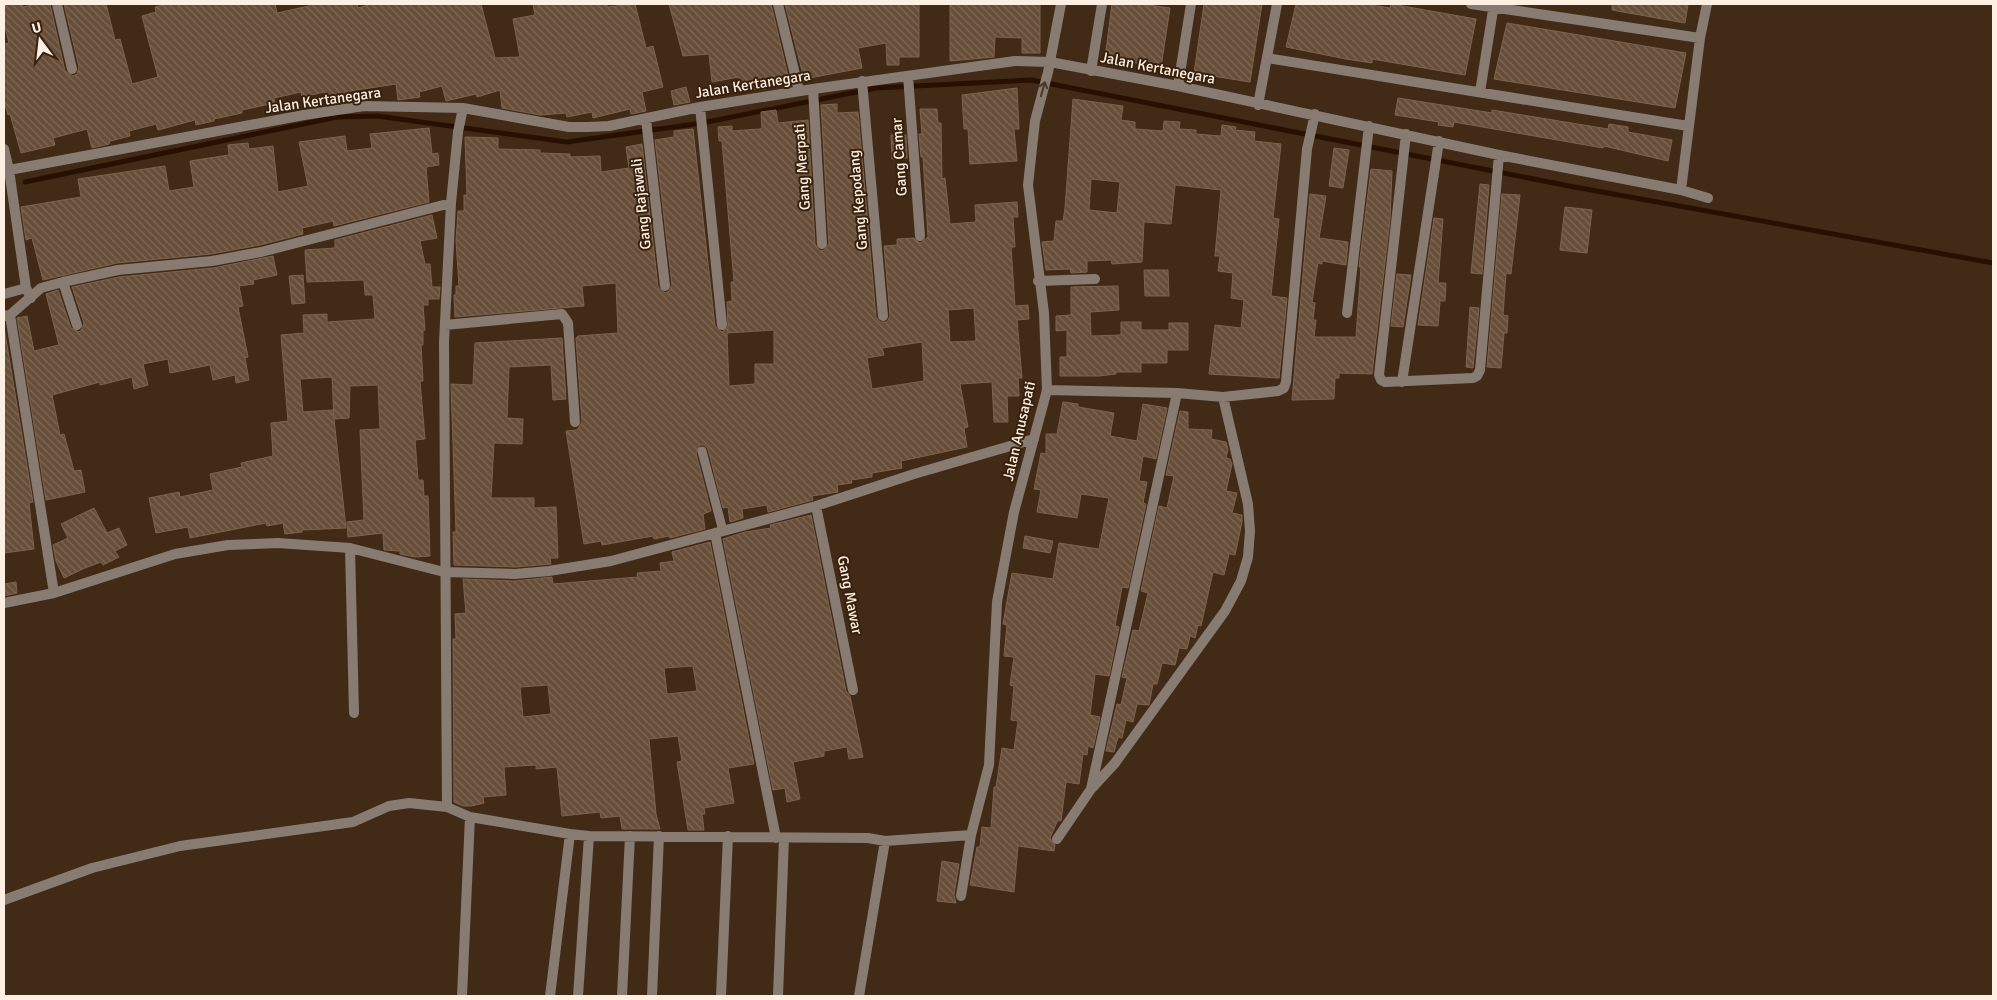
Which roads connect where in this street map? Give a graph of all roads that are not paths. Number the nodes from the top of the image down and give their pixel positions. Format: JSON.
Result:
{"nodes":[{"id":1,"x":57,"y":4,"type":"edge"},
{"id":2,"x":778,"y":4,"type":"edge"},
{"id":3,"x":1061,"y":4,"type":"edge"},
{"id":4,"x":1102,"y":4,"type":"edge"},
{"id":5,"x":1191,"y":4,"type":"edge"},
{"id":6,"x":1278,"y":4,"type":"edge"},
{"id":7,"x":1471,"y":4,"type":"edge"},
{"id":8,"x":1707,"y":4,"type":"edge"},
{"id":9,"x":1494,"y":6,"type":"edge"},
{"id":10,"x":1700,"y":38,"type":"junction"},
{"id":11,"x":1267,"y":58,"type":"junction"},
{"id":12,"x":1049,"y":67,"type":"junction"},
{"id":13,"x":72,"y":69,"type":"dead end"},
{"id":14,"x":1091,"y":71,"type":"junction"},
{"id":15,"x":908,"y":82,"type":"junction"},
{"id":16,"x":1178,"y":86,"type":"junction"},
{"id":17,"x":863,"y":88,"type":"junction"},
{"id":18,"x":799,"y":91,"type":"junction"},
{"id":19,"x":813,"y":92,"type":"junction"},
{"id":20,"x":1480,"y":92,"type":"junction"},
{"id":21,"x":1258,"y":104,"type":"junction"},
{"id":22,"x":700,"y":111,"type":"junction"},
{"id":23,"x":462,"y":112,"type":"junction"},
{"id":24,"x":1314,"y":116,"type":"junction"},
{"id":25,"x":647,"y":121,"type":"junction"},
{"id":26,"x":1688,"y":126,"type":"junction"},
{"id":27,"x":1368,"y":131,"type":"junction"},
{"id":28,"x":1406,"y":134,"type":"junction"},
{"id":29,"x":1438,"y":145,"type":"junction"},
{"id":30,"x":4,"y":149,"type":"edge"},
{"id":31,"x":1499,"y":159,"type":"junction"},
{"id":32,"x":7,"y":170,"type":"edge"},
{"id":33,"x":1681,"y":190,"type":"junction"},
{"id":34,"x":1708,"y":198,"type":"dead end"},
{"id":35,"x":451,"y":203,"type":"junction"},
{"id":36,"x":920,"y":236,"type":"dead end"},
{"id":37,"x":822,"y":244,"type":"dead end"},
{"id":38,"x":1095,"y":279,"type":"dead end"},
{"id":39,"x":1038,"y":280,"type":"junction"},
{"id":40,"x":63,"y":282,"type":"junction"},
{"id":41,"x":665,"y":286,"type":"dead end"},
{"id":42,"x":28,"y":293,"type":"junction"},
{"id":43,"x":4,"y":294,"type":"edge"},
{"id":44,"x":1347,"y":313,"type":"dead end"},
{"id":45,"x":7,"y":316,"type":"edge"},
{"id":46,"x":883,"y":316,"type":"dead end"},
{"id":47,"x":78,"y":325,"type":"dead end"},
{"id":48,"x":445,"y":325,"type":"junction"},
{"id":49,"x":722,"y":325,"type":"dead end"},
{"id":50,"x":1402,"y":382,"type":"junction"},
{"id":51,"x":1047,"y":390,"type":"junction"},
{"id":52,"x":1177,"y":393,"type":"junction"},
{"id":53,"x":1223,"y":397,"type":"junction"},
{"id":54,"x":575,"y":422,"type":"dead end"},
{"id":55,"x":1034,"y":439,"type":"junction"},
{"id":56,"x":702,"y":451,"type":"dead end"},
{"id":57,"x":816,"y":506,"type":"junction"},
{"id":58,"x":719,"y":532,"type":"junction"},
{"id":59,"x":350,"y":548,"type":"junction"},
{"id":60,"x":444,"y":572,"type":"junction"},
{"id":61,"x":54,"y":593,"type":"junction"},
{"id":62,"x":4,"y":602,"type":"edge"},
{"id":63,"x":854,"y":690,"type":"dead end"},
{"id":64,"x":354,"y":713,"type":"dead end"},
{"id":65,"x":1091,"y":789,"type":"junction"},
{"id":66,"x":447,"y":807,"type":"junction"},
{"id":67,"x":470,"y":817,"type":"junction"},
{"id":68,"x":570,"y":834,"type":"junction"},
{"id":69,"x":971,"y":835,"type":"junction"},
{"id":70,"x":589,"y":836,"type":"junction"},
{"id":71,"x":630,"y":836,"type":"junction"},
{"id":72,"x":659,"y":836,"type":"junction"},
{"id":73,"x":728,"y":836,"type":"junction"},
{"id":74,"x":780,"y":838,"type":"junction"},
{"id":75,"x":1057,"y":839,"type":"dead end"},
{"id":76,"x":885,"y":841,"type":"junction"},
{"id":77,"x":961,"y":896,"type":"dead end"},
{"id":78,"x":4,"y":900,"type":"edge"},
{"id":79,"x":462,"y":996,"type":"edge"},
{"id":80,"x":550,"y":996,"type":"edge"},
{"id":81,"x":578,"y":996,"type":"edge"},
{"id":82,"x":622,"y":996,"type":"edge"},
{"id":83,"x":652,"y":996,"type":"edge"},
{"id":84,"x":721,"y":996,"type":"edge"},
{"id":85,"x":778,"y":996,"type":"edge"},
{"id":86,"x":859,"y":996,"type":"edge"}],
"edges":[{"from":1,"to":13,"type":"street"},
{"from":2,"to":18,"type":"street"},
{"from":3,"to":12,"type":"street","name":"Jalan Anusapati"},
{"from":4,"to":14,"type":"street"},
{"from":5,"to":16,"type":"street"},
{"from":6,"to":11,"type":"street"},
{"from":7,"to":9,"type":"street"},
{"from":8,"to":10,"type":"street"},
{"from":9,"to":10,"type":"street"},
{"from":9,"to":20,"type":"street"},
{"from":10,"to":26,"type":"street"},
{"from":11,"to":20,"type":"street"},
{"from":11,"to":21,"type":"street"},
{"from":12,"to":14,"type":"street","name":"Jalan Kertanegara"},
{"from":12,"to":15,"type":"street","name":"Jalan Kertanegara"},
{"from":39,"to":12,"type":"street","name":"Jalan Anusapati","one_way":true},
{"from":14,"to":16,"type":"street","name":"Jalan Kertanegara"},
{"from":15,"to":17,"type":"street","name":"Jalan Kertanegara"},
{"from":15,"to":36,"type":"street","name":"Gang Camar"},
{"from":16,"to":21,"type":"street","name":"Jalan Kertanegara"},
{"from":17,"to":19,"type":"street","name":"Jalan Kertanegara"},
{"from":17,"to":46,"type":"street","name":"Gang Kepodang"},
{"from":18,"to":19,"type":"street","name":"Jalan Kertanegara"},
{"from":18,"to":22,"type":"street","name":"Jalan Kertanegara"},
{"from":19,"to":37,"type":"street","name":"Gang Merpati"},
{"from":20,"to":26,"type":"street"},
{"from":21,"to":24,"type":"street","name":"Jalan Kertanegara"},
{"from":22,"to":25,"type":"street","name":"Jalan Kertanegara"},
{"from":22,"to":49,"type":"street"},
{"from":23,"to":25,"type":"street","name":"Jalan Kertanegara"},
{"from":23,"to":32,"type":"street","name":"Jalan Kertanegara"},
{"from":23,"to":35,"type":"street"},
{"from":24,"to":27,"type":"street","name":"Jalan Kertanegara"},
{"from":24,"to":53,"type":"street"},
{"from":25,"to":41,"type":"street","name":"Gang Rajawali"},
{"from":26,"to":33,"type":"street"},
{"from":27,"to":28,"type":"street","name":"Jalan Kertanegara"},
{"from":27,"to":44,"type":"street"},
{"from":28,"to":29,"type":"street","name":"Jalan Kertanegara"},
{"from":28,"to":50,"type":"street"},
{"from":29,"to":31,"type":"street","name":"Jalan Kertanegara"},
{"from":29,"to":50,"type":"street"},
{"from":30,"to":32,"type":"street"},
{"from":31,"to":33,"type":"street","name":"Jalan Kertanegara"},
{"from":31,"to":50,"type":"street"},
{"from":32,"to":42,"type":"street"},
{"from":33,"to":34,"type":"street","name":"Jalan Kertanegara"},
{"from":35,"to":40,"type":"street"},
{"from":35,"to":48,"type":"street"},
{"from":38,"to":39,"type":"street"},
{"from":39,"to":51,"type":"street","name":"Jalan Anusapati"},
{"from":40,"to":42,"type":"street"},
{"from":40,"to":47,"type":"street"},
{"from":42,"to":43,"type":"street"},
{"from":42,"to":45,"type":"street"},
{"from":45,"to":61,"type":"street"},
{"from":48,"to":54,"type":"street"},
{"from":48,"to":60,"type":"street"},
{"from":51,"to":52,"type":"street"},
{"from":51,"to":55,"type":"street","name":"Jalan Anusapati"},
{"from":52,"to":53,"type":"street"},
{"from":52,"to":65,"type":"street"},
{"from":53,"to":65,"type":"street"},
{"from":55,"to":57,"type":"street"},
{"from":55,"to":69,"type":"street","name":"Jalan Anusapati"},
{"from":56,"to":58,"type":"lane"},
{"from":57,"to":58,"type":"street"},
{"from":57,"to":63,"type":"street","name":"Gang Mawar"},
{"from":58,"to":60,"type":"street"},
{"from":58,"to":74,"type":"street"},
{"from":59,"to":60,"type":"street"},
{"from":59,"to":61,"type":"street"},
{"from":59,"to":64,"type":"street"},
{"from":60,"to":66,"type":"street"},
{"from":61,"to":62,"type":"street"},
{"from":65,"to":75,"type":"street"},
{"from":66,"to":67,"type":"street"},
{"from":66,"to":78,"type":"street"},
{"from":67,"to":68,"type":"street"},
{"from":67,"to":79,"type":"street"},
{"from":68,"to":70,"type":"street"},
{"from":68,"to":80,"type":"street"},
{"from":69,"to":76,"type":"street"},
{"from":69,"to":77,"type":"street","name":"Jalan Anusapati"},
{"from":70,"to":71,"type":"street"},
{"from":70,"to":81,"type":"street"},
{"from":71,"to":72,"type":"street"},
{"from":71,"to":82,"type":"street"},
{"from":72,"to":73,"type":"street"},
{"from":72,"to":83,"type":"street"},
{"from":73,"to":74,"type":"street"},
{"from":73,"to":84,"type":"street"},
{"from":74,"to":76,"type":"street"},
{"from":74,"to":85,"type":"street"},
{"from":76,"to":86,"type":"street"}]}
